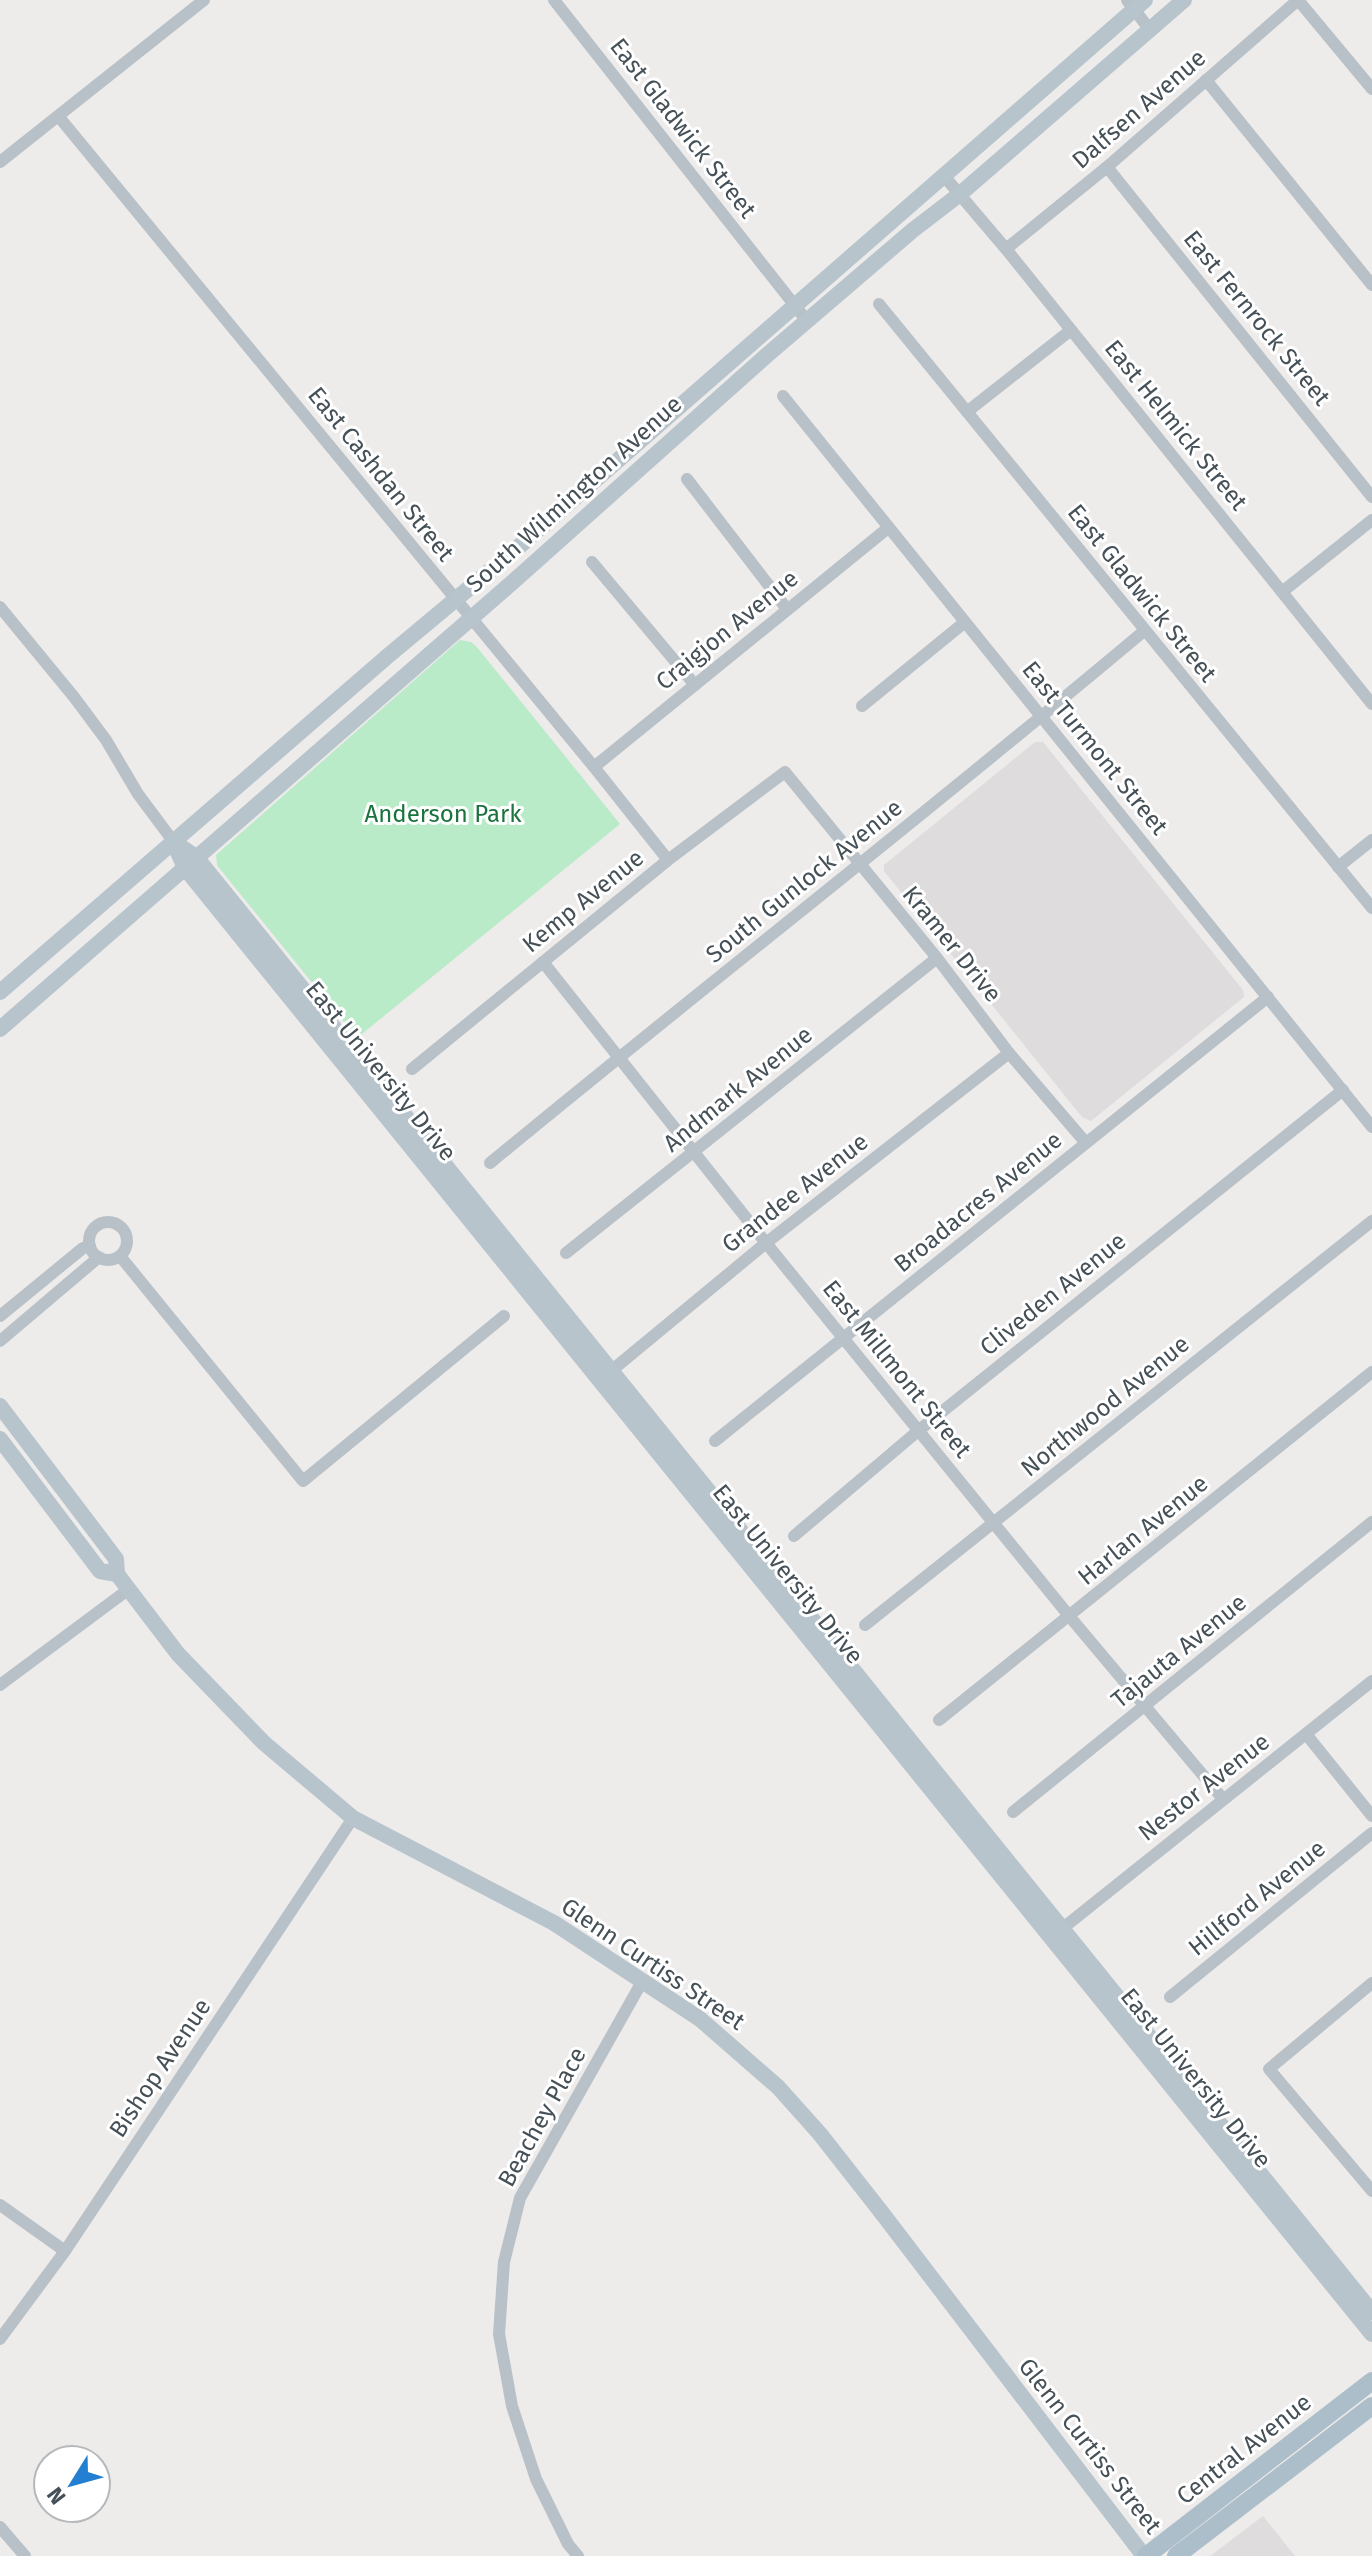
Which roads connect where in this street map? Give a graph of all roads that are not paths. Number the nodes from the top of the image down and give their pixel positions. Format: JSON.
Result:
{"nodes":[{"id":1,"x":204,"y":0,"type":"edge"},
{"id":2,"x":554,"y":0,"type":"edge"},
{"id":3,"x":1184,"y":0,"type":"edge"},
{"id":4,"x":1298,"y":0,"type":"edge"},
{"id":5,"x":1135,"y":3,"type":"edge"},
{"id":6,"x":1150,"y":30,"type":"junction"},
{"id":7,"x":1206,"y":80,"type":"junction"},
{"id":8,"x":1372,"y":89,"type":"edge"},
{"id":9,"x":59,"y":117,"type":"junction"},
{"id":10,"x":0,"y":162,"type":"edge"},
{"id":11,"x":1107,"y":167,"type":"junction"},
{"id":12,"x":944,"y":176,"type":"junction"},
{"id":13,"x":960,"y":194,"type":"junction"},
{"id":14,"x":1006,"y":249,"type":"junction"},
{"id":15,"x":1372,"y":285,"type":"edge"},
{"id":16,"x":879,"y":304,"type":"dead end"},
{"id":17,"x":795,"y":305,"type":"junction"},
{"id":18,"x":807,"y":321,"type":"junction"},
{"id":19,"x":1071,"y":330,"type":"junction"},
{"id":20,"x":783,"y":396,"type":"dead end"},
{"id":21,"x":968,"y":411,"type":"junction"},
{"id":22,"x":687,"y":479,"type":"dead end"},
{"id":23,"x":1372,"y":497,"type":"edge"},
{"id":24,"x":1372,"y":520,"type":"edge"},
{"id":25,"x":888,"y":528,"type":"junction"},
{"id":26,"x":592,"y":562,"type":"dead end"},
{"id":27,"x":1282,"y":592,"type":"junction"},
{"id":28,"x":456,"y":600,"type":"junction"},
{"id":29,"x":0,"y":607,"type":"edge"},
{"id":30,"x":787,"y":609,"type":"junction"},
{"id":31,"x":471,"y":618,"type":"junction"},
{"id":32,"x":965,"y":622,"type":"junction"},
{"id":33,"x":1144,"y":631,"type":"junction"},
{"id":34,"x":695,"y":685,"type":"junction"},
{"id":35,"x":1372,"y":704,"type":"edge"},
{"id":36,"x":862,"y":706,"type":"dead end"},
{"id":37,"x":1042,"y":717,"type":"junction"},
{"id":38,"x":594,"y":767,"type":"junction"},
{"id":39,"x":785,"y":772,"type":"joint"},
{"id":40,"x":1372,"y":840,"type":"edge"},
{"id":41,"x":173,"y":841,"type":"junction"},
{"id":42,"x":668,"y":860,"type":"junction"},
{"id":43,"x":190,"y":863,"type":"junction"},
{"id":44,"x":860,"y":866,"type":"junction"},
{"id":45,"x":1338,"y":867,"type":"junction"},
{"id":46,"x":1372,"y":908,"type":"edge"},
{"id":47,"x":937,"y":958,"type":"junction"},
{"id":48,"x":543,"y":962,"type":"junction"},
{"id":49,"x":0,"y":992,"type":"edge"},
{"id":50,"x":1268,"y":997,"type":"junction"},
{"id":51,"x":0,"y":1029,"type":"edge"},
{"id":52,"x":1009,"y":1053,"type":"junction"},
{"id":53,"x":618,"y":1057,"type":"junction"},
{"id":54,"x":412,"y":1069,"type":"dead end"},
{"id":55,"x":1343,"y":1090,"type":"junction"},
{"id":56,"x":1372,"y":1127,"type":"edge"},
{"id":57,"x":1086,"y":1143,"type":"junction"},
{"id":58,"x":694,"y":1152,"type":"junction"},
{"id":59,"x":490,"y":1163,"type":"dead end"},
{"id":60,"x":1372,"y":1221,"type":"edge"},
{"id":61,"x":766,"y":1243,"type":"junction"},
{"id":62,"x":90,"y":1246,"type":"junction"},
{"id":63,"x":566,"y":1253,"type":"dead end"},
{"id":64,"x":120,"y":1256,"type":"junction"},
{"id":65,"x":99,"y":1257,"type":"junction"},
{"id":66,"x":0,"y":1316,"type":"edge"},
{"id":67,"x":504,"y":1316,"type":"dead end"},
{"id":68,"x":844,"y":1338,"type":"junction"},
{"id":69,"x":0,"y":1341,"type":"edge"},
{"id":70,"x":1372,"y":1372,"type":"edge"},
{"id":71,"x":605,"y":1376,"type":"junction"},
{"id":72,"x":0,"y":1406,"type":"edge"},
{"id":73,"x":918,"y":1431,"type":"junction"},
{"id":74,"x":0,"y":1439,"type":"edge"},
{"id":75,"x":715,"y":1441,"type":"dead end"},
{"id":76,"x":994,"y":1522,"type":"junction"},
{"id":77,"x":1372,"y":1522,"type":"edge"},
{"id":78,"x":794,"y":1536,"type":"dead end"},
{"id":79,"x":117,"y":1574,"type":"junction"},
{"id":80,"x":129,"y":1589,"type":"junction"},
{"id":81,"x":1070,"y":1617,"type":"junction"},
{"id":82,"x":865,"y":1625,"type":"dead end"},
{"id":83,"x":1372,"y":1681,"type":"edge"},
{"id":84,"x":0,"y":1685,"type":"edge"},
{"id":85,"x":1146,"y":1706,"type":"junction"},
{"id":86,"x":939,"y":1720,"type":"dead end"},
{"id":87,"x":1306,"y":1734,"type":"junction"},
{"id":88,"x":1223,"y":1799,"type":"junction"},
{"id":89,"x":1013,"y":1812,"type":"dead end"},
{"id":90,"x":1372,"y":1816,"type":"edge"},
{"id":91,"x":353,"y":1818,"type":"junction"},
{"id":92,"x":1372,"y":1833,"type":"edge"},
{"id":93,"x":1057,"y":1933,"type":"junction"},
{"id":94,"x":643,"y":1980,"type":"junction"},
{"id":95,"x":1372,"y":1983,"type":"edge"},
{"id":96,"x":1170,"y":1997,"type":"dead end"},
{"id":97,"x":1372,"y":2191,"type":"edge"},
{"id":98,"x":0,"y":2205,"type":"edge"},
{"id":99,"x":65,"y":2251,"type":"junction"},
{"id":100,"x":1372,"y":2312,"type":"edge"},
{"id":101,"x":1372,"y":2334,"type":"edge"},
{"id":102,"x":0,"y":2339,"type":"edge"},
{"id":103,"x":1372,"y":2381,"type":"edge"},
{"id":104,"x":1372,"y":2406,"type":"edge"},
{"id":105,"x":1249,"y":2476,"type":"junction"},
{"id":106,"x":1261,"y":2491,"type":"junction"},
{"id":107,"x":0,"y":2527,"type":"edge"},
{"id":108,"x":25,"y":2556,"type":"edge"},
{"id":109,"x":578,"y":2556,"type":"edge"},
{"id":110,"x":1145,"y":2556,"type":"edge"},
{"id":111,"x":1176,"y":2556,"type":"edge"}],
"edges":[{"from":1,"to":9,"type":"street"},
{"from":2,"to":17,"type":"street","name":"East Gladwick Street"},
{"from":3,"to":6,"type":"street","name":"South Wilmington Avenue"},
{"from":4,"to":7,"type":"street","name":"Dalfsen Avenue"},
{"from":4,"to":8,"type":"street"},
{"from":5,"to":6,"type":"street"},
{"from":5,"to":12,"type":"street","name":"South Wilmington Avenue"},
{"from":6,"to":13,"type":"street","name":"South Wilmington Avenue"},
{"from":7,"to":11,"type":"street","name":"Dalfsen Avenue"},
{"from":7,"to":15,"type":"street"},
{"from":9,"to":10,"type":"street"},
{"from":9,"to":28,"type":"street","name":"East Cashdan Street"},
{"from":11,"to":14,"type":"street","name":"Dalfsen Avenue"},
{"from":11,"to":23,"type":"street","name":"East Fernrock Street"},
{"from":12,"to":13,"type":"street","name":"East Helmick Street"},
{"from":12,"to":17,"type":"street","name":"South Wilmington Avenue"},
{"from":13,"to":14,"type":"street","name":"East Helmick Street"},
{"from":13,"to":18,"type":"street","name":"South Wilmington Avenue"},
{"from":14,"to":19,"type":"street","name":"East Helmick Street"},
{"from":16,"to":21,"type":"street","name":"East Gladwick Street"},
{"from":17,"to":18,"type":"street","name":"East Gladwick Street"},
{"from":17,"to":28,"type":"street","name":"South Wilmington Avenue"},
{"from":18,"to":31,"type":"street","name":"South Wilmington Avenue"},
{"from":19,"to":21,"type":"street"},
{"from":19,"to":27,"type":"street","name":"East Helmick Street"},
{"from":20,"to":25,"type":"street","name":"East Turmont Street"},
{"from":21,"to":33,"type":"street","name":"East Gladwick Street"},
{"from":22,"to":30,"type":"street"},
{"from":24,"to":27,"type":"street"},
{"from":25,"to":30,"type":"street","name":"Craigjon Avenue"},
{"from":25,"to":32,"type":"street","name":"East Turmont Street"},
{"from":26,"to":34,"type":"street"},
{"from":27,"to":35,"type":"street","name":"East Helmick Street"},
{"from":28,"to":31,"type":"street","name":"East Cashdan Street"},
{"from":28,"to":41,"type":"street","name":"South Wilmington Avenue"},
{"from":29,"to":41,"type":"street","name":"East University Drive"},
{"from":30,"to":34,"type":"street","name":"Craigjon Avenue"},
{"from":31,"to":38,"type":"street","name":"East Cashdan Street"},
{"from":31,"to":43,"type":"street","name":"South Wilmington Avenue"},
{"from":32,"to":36,"type":"street"},
{"from":32,"to":37,"type":"street","name":"East Turmont Street"},
{"from":33,"to":37,"type":"street","name":"South Gunlock Avenue"},
{"from":33,"to":45,"type":"street","name":"East Gladwick Street"},
{"from":34,"to":38,"type":"street","name":"Craigjon Avenue"},
{"from":37,"to":44,"type":"street","name":"South Gunlock Avenue"},
{"from":37,"to":50,"type":"street","name":"East Turmont Street"},
{"from":38,"to":42,"type":"street","name":"East Cashdan Street"},
{"from":39,"to":42,"type":"street","name":"Kemp Avenue"},
{"from":39,"to":44,"type":"street","name":"Kramer Drive"},
{"from":40,"to":45,"type":"street"},
{"from":41,"to":43,"type":"street","name":"East University Drive"},
{"from":41,"to":49,"type":"street","name":"South Wilmington Avenue"},
{"from":42,"to":48,"type":"street","name":"Kemp Avenue"},
{"from":43,"to":51,"type":"street","name":"South Wilmington Avenue"},
{"from":43,"to":71,"type":"street","name":"East University Drive"},
{"from":44,"to":47,"type":"street","name":"Kramer Drive"},
{"from":44,"to":53,"type":"street","name":"South Gunlock Avenue"},
{"from":45,"to":46,"type":"street","name":"East Gladwick Street"},
{"from":47,"to":52,"type":"street","name":"Kramer Drive"},
{"from":47,"to":58,"type":"street","name":"Andmark Avenue"},
{"from":48,"to":53,"type":"street","name":"East Millmont Street"},
{"from":48,"to":54,"type":"street","name":"Kemp Avenue"},
{"from":50,"to":55,"type":"street","name":"East Turmont Street"},
{"from":50,"to":57,"type":"street","name":"Broadacres Avenue"},
{"from":52,"to":57,"type":"street","name":"Kramer Drive"},
{"from":52,"to":61,"type":"street","name":"Grandee Avenue"},
{"from":53,"to":58,"type":"street","name":"East Millmont Street"},
{"from":53,"to":59,"type":"street","name":"South Gunlock Avenue"},
{"from":55,"to":56,"type":"street","name":"East Turmont Street"},
{"from":55,"to":73,"type":"street","name":"Cliveden Avenue"},
{"from":57,"to":68,"type":"street","name":"Broadacres Avenue"},
{"from":58,"to":61,"type":"street","name":"East Millmont Street"},
{"from":58,"to":63,"type":"street","name":"Andmark Avenue"},
{"from":60,"to":76,"type":"street","name":"Northwood Avenue"},
{"from":61,"to":68,"type":"street","name":"East Millmont Street"},
{"from":61,"to":71,"type":"street","name":"Grandee Avenue"},
{"from":62,"to":64,"type":"street"},
{"from":62,"to":65,"type":"street"},
{"from":62,"to":66,"type":"street"},
{"from":64,"to":65,"type":"street"},
{"from":64,"to":67,"type":"street"},
{"from":65,"to":69,"type":"street"},
{"from":68,"to":73,"type":"street","name":"East Millmont Street"},
{"from":68,"to":75,"type":"street","name":"Broadacres Avenue"},
{"from":70,"to":81,"type":"street","name":"Harlan Avenue"},
{"from":71,"to":93,"type":"street","name":"East University Drive"},
{"from":72,"to":79,"type":"street","name":"Glenn Curtiss Street"},
{"from":73,"to":76,"type":"street","name":"East Millmont Street"},
{"from":73,"to":78,"type":"street","name":"Cliveden Avenue"},
{"from":74,"to":79,"type":"street","name":"Glenn Curtiss Street"},
{"from":76,"to":81,"type":"street","name":"East Millmont Street"},
{"from":76,"to":82,"type":"street","name":"Northwood Avenue"},
{"from":77,"to":85,"type":"street","name":"Tajauta Avenue"},
{"from":79,"to":80,"type":"street","name":"Glenn Curtiss Street"},
{"from":80,"to":84,"type":"street"},
{"from":80,"to":91,"type":"street","name":"Glenn Curtiss Street"},
{"from":81,"to":85,"type":"street","name":"East Millmont Street"},
{"from":81,"to":86,"type":"street","name":"Harlan Avenue"},
{"from":83,"to":87,"type":"street","name":"Nestor Avenue"},
{"from":85,"to":88,"type":"street","name":"East Millmont Street"},
{"from":85,"to":89,"type":"street","name":"Tajauta Avenue"},
{"from":87,"to":88,"type":"street","name":"Nestor Avenue"},
{"from":87,"to":90,"type":"street"},
{"from":88,"to":93,"type":"street","name":"Nestor Avenue"},
{"from":91,"to":94,"type":"street","name":"Glenn Curtiss Street"},
{"from":91,"to":99,"type":"street","name":"Bishop Avenue"},
{"from":92,"to":96,"type":"street","name":"Hillford Avenue"},
{"from":93,"to":100,"type":"street","name":"East University Drive"},
{"from":93,"to":101,"type":"street","name":"East University Drive"},
{"from":94,"to":109,"type":"street","name":"Beachey Place"},
{"from":94,"to":110,"type":"street","name":"Glenn Curtiss Street"},
{"from":95,"to":97,"type":"street"},
{"from":98,"to":99,"type":"street"},
{"from":99,"to":102,"type":"street","name":"Bishop Avenue"},
{"from":103,"to":105,"type":"main road","name":"Central Avenue"},
{"from":104,"to":106,"type":"main road","name":"Central Avenue"},
{"from":105,"to":106,"type":"main road"},
{"from":105,"to":110,"type":"main road","name":"Central Avenue"},
{"from":106,"to":111,"type":"main road","name":"Central Avenue"},
{"from":107,"to":108,"type":"street"}]}
